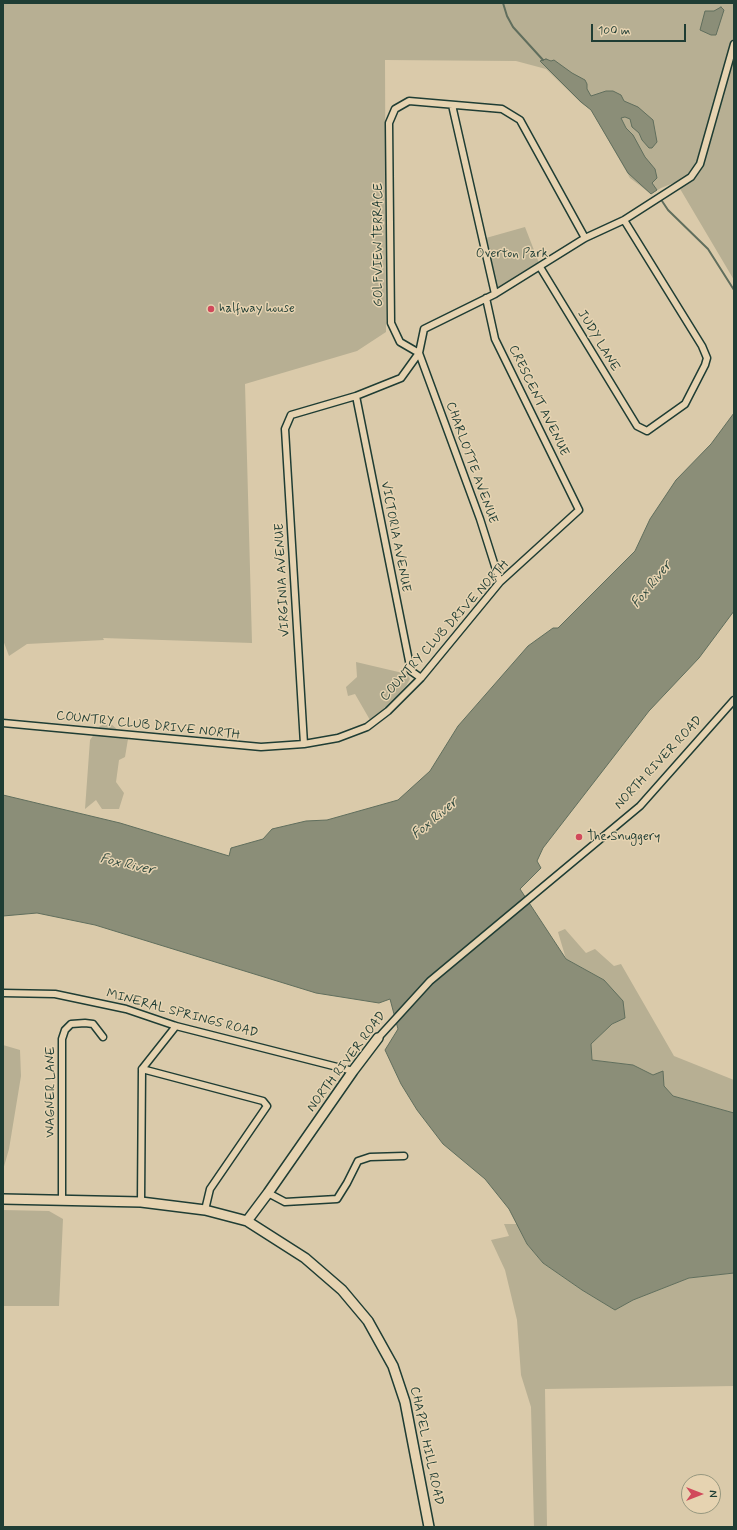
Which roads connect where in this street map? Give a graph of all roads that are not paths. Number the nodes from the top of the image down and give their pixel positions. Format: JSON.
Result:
{"nodes":[{"id":1,"x":734,"y":44,"type":"edge"},
{"id":2,"x":452,"y":105,"type":"junction"},
{"id":3,"x":624,"y":220,"type":"junction"},
{"id":4,"x":585,"y":238,"type":"junction"},
{"id":5,"x":540,"y":267,"type":"junction"},
{"id":6,"x":495,"y":294,"type":"junction"},
{"id":7,"x":486,"y":298,"type":"junction"},
{"id":8,"x":419,"y":353,"type":"junction"},
{"id":9,"x":356,"y":396,"type":"junction"},
{"id":10,"x":579,"y":510,"type":"joint"},
{"id":11,"x":500,"y":582,"type":"junction"},
{"id":12,"x":421,"y":678,"type":"junction"},
{"id":13,"x":733,"y":705,"type":"edge"},
{"id":14,"x":3,"y":723,"type":"edge"},
{"id":15,"x":304,"y":744,"type":"junction"},
{"id":16,"x":3,"y":993,"type":"edge"},
{"id":17,"x":176,"y":1026,"type":"junction"},
{"id":18,"x":103,"y":1037,"type":"dead end"},
{"id":19,"x":378,"y":1038,"type":"joint"},
{"id":20,"x":142,"y":1069,"type":"junction"},
{"id":21,"x":353,"y":1071,"type":"junction"},
{"id":22,"x":404,"y":1156,"type":"dead end"},
{"id":23,"x":268,"y":1193,"type":"junction"},
{"id":24,"x":3,"y":1199,"type":"edge"},
{"id":25,"x":62,"y":1200,"type":"junction"},
{"id":26,"x":141,"y":1202,"type":"junction"},
{"id":27,"x":205,"y":1210,"type":"junction"},
{"id":28,"x":247,"y":1221,"type":"junction"},
{"id":29,"x":429,"y":1527,"type":"edge"}],
"edges":[{"from":1,"to":3,"type":"street"},
{"from":2,"to":4,"type":"street"},
{"from":2,"to":6,"type":"street"},
{"from":2,"to":8,"type":"street","name":"GOLFVIEW TERRACE"},
{"from":3,"to":4,"type":"street"},
{"from":3,"to":5,"type":"street","name":"JUDY LANE"},
{"from":4,"to":5,"type":"street"},
{"from":5,"to":6,"type":"street"},
{"from":6,"to":7,"type":"street"},
{"from":7,"to":8,"type":"street"},
{"from":7,"to":10,"type":"street","name":"CRESCENT AVENUE"},
{"from":8,"to":9,"type":"street"},
{"from":8,"to":11,"type":"street","name":"CHARLOTTE AVENUE"},
{"from":9,"to":12,"type":"street","name":"VICTORIA AVENUE"},
{"from":9,"to":15,"type":"street","name":"VIRGINIA AVENUE"},
{"from":10,"to":11,"type":"street","name":"COUNTRY CLUB DRIVE NORTH"},
{"from":11,"to":12,"type":"street","name":"COUNTRY CLUB DRIVE NORTH"},
{"from":12,"to":15,"type":"street","name":"COUNTRY CLUB DRIVE NORTH"},
{"from":13,"to":19,"type":"street","name":"NORTH RIVER ROAD"},
{"from":14,"to":15,"type":"street","name":"COUNTRY CLUB DRIVE NORTH"},
{"from":16,"to":17,"type":"street","name":"MINERAL SPRINGS ROAD"},
{"from":17,"to":20,"type":"street"},
{"from":17,"to":21,"type":"street","name":"MINERAL SPRINGS ROAD"},
{"from":18,"to":25,"type":"street","name":"WAGNER LANE"},
{"from":19,"to":21,"type":"street","name":"NORTH RIVER ROAD"},
{"from":20,"to":26,"type":"street"},
{"from":20,"to":27,"type":"street"},
{"from":21,"to":23,"type":"street","name":"NORTH RIVER ROAD"},
{"from":22,"to":23,"type":"street"},
{"from":23,"to":28,"type":"street","name":"NORTH RIVER ROAD"},
{"from":24,"to":25,"type":"street"},
{"from":25,"to":26,"type":"street"},
{"from":26,"to":27,"type":"street"},
{"from":27,"to":28,"type":"street"},
{"from":28,"to":29,"type":"street","name":"CHAPEL HILL ROAD"}]}
